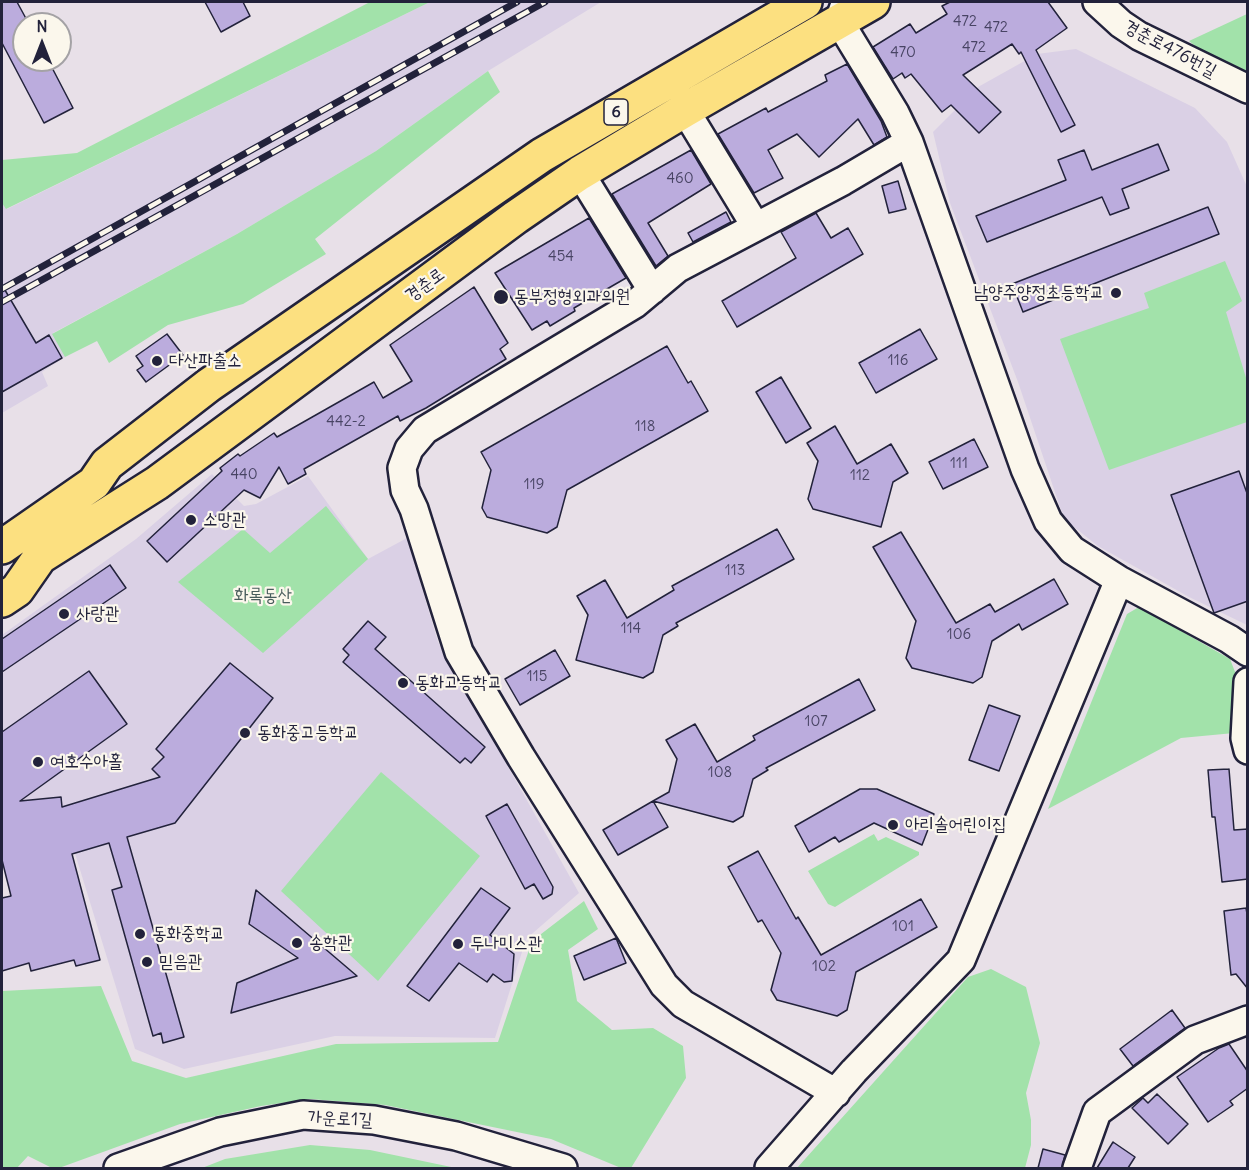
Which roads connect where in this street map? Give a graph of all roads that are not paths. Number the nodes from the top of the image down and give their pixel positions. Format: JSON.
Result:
{"nodes":[{"id":1,"x":805,"y":2,"type":"edge"},
{"id":2,"x":873,"y":2,"type":"edge"},
{"id":3,"x":1097,"y":2,"type":"edge"},
{"id":4,"x":842,"y":11,"type":"edge"},
{"id":5,"x":1245,"y":95,"type":"edge"},
{"id":6,"x":685,"y":110,"type":"junction"},
{"id":7,"x":909,"y":142,"type":"junction"},
{"id":8,"x":580,"y":173,"type":"junction"},
{"id":9,"x":756,"y":227,"type":"junction"},
{"id":10,"x":652,"y":290,"type":"junction"},
{"id":11,"x":2,"y":547,"type":"edge"},
{"id":12,"x":1119,"y":580,"type":"junction"},
{"id":13,"x":2,"y":600,"type":"edge"},
{"id":14,"x":1248,"y":652,"type":"edge"},
{"id":15,"x":1248,"y":682,"type":"edge"},
{"id":16,"x":1248,"y":750,"type":"edge"},
{"id":17,"x":1248,"y":1020,"type":"edge"},
{"id":18,"x":836,"y":1093,"type":"junction"},
{"id":19,"x":118,"y":1168,"type":"edge"},
{"id":20,"x":563,"y":1168,"type":"edge"},
{"id":21,"x":769,"y":1168,"type":"edge"},
{"id":22,"x":1077,"y":1168,"type":"edge"}],
"edges":[{"from":1,"to":11,"type":"main road","number":"6"},
{"from":2,"to":4,"type":"main road","name":"경춘로"},
{"from":3,"to":5,"type":"street","name":"경춘로476번길"},
{"from":4,"to":6,"type":"main road","name":"경춘로"},
{"from":4,"to":7,"type":"street"},
{"from":6,"to":8,"type":"main road","name":"경춘로"},
{"from":6,"to":9,"type":"street"},
{"from":7,"to":9,"type":"street"},
{"from":7,"to":12,"type":"street"},
{"from":8,"to":10,"type":"street"},
{"from":8,"to":13,"type":"main road","name":"경춘로"},
{"from":9,"to":10,"type":"street"},
{"from":10,"to":18,"type":"street"},
{"from":12,"to":14,"type":"street"},
{"from":12,"to":18,"type":"street"},
{"from":15,"to":16,"type":"street"},
{"from":17,"to":22,"type":"street"},
{"from":18,"to":21,"type":"street"},
{"from":19,"to":20,"type":"street","name":"가운로1길"}]}
